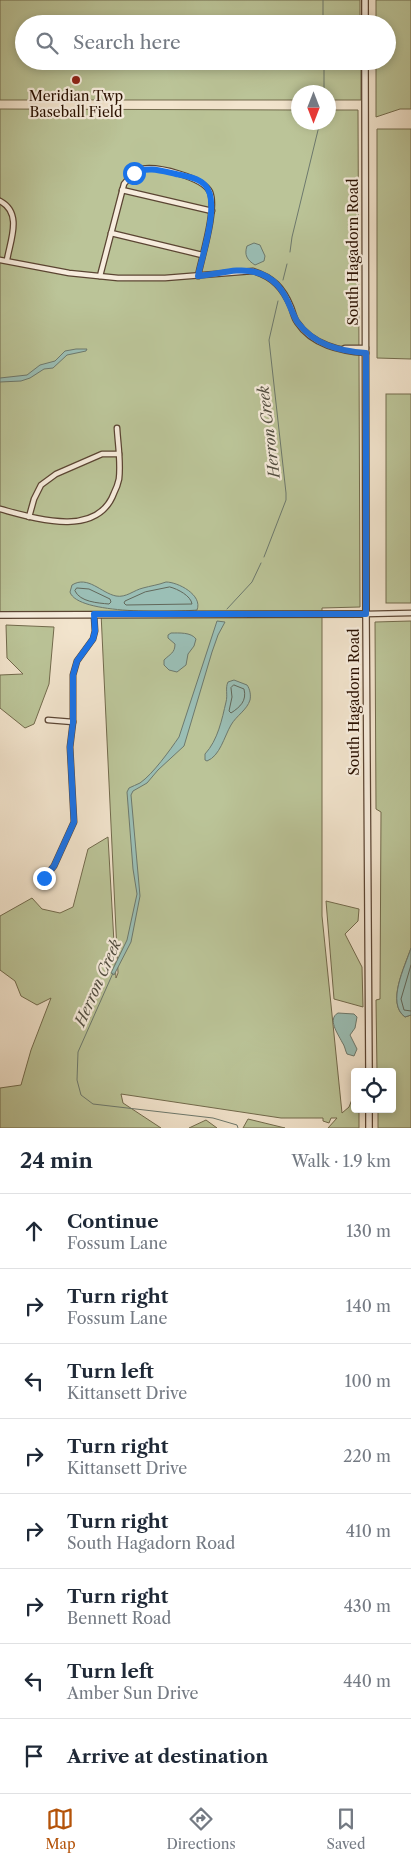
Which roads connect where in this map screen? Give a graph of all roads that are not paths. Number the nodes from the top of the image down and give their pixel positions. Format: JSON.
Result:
{"nodes":[{"id":1,"x":365,"y":0,"type":"edge"},
{"id":2,"x":365,"y":15,"type":"edge"},
{"id":3,"x":365,"y":70,"type":"edge"},
{"id":4,"x":122,"y":190,"type":"junction"},
{"id":5,"x":0,"y":201,"type":"edge"},
{"id":6,"x":212,"y":211,"type":"junction"},
{"id":7,"x":111,"y":233,"type":"junction"},
{"id":8,"x":202,"y":255,"type":"junction"},
{"id":9,"x":0,"y":260,"type":"edge"},
{"id":10,"x":7,"y":260,"type":"junction"},
{"id":11,"x":100,"y":276,"type":"junction"},
{"id":12,"x":198,"y":276,"type":"junction"},
{"id":13,"x":366,"y":350,"type":"junction"},
{"id":14,"x":117,"y":428,"type":"dead end"},
{"id":15,"x":119,"y":454,"type":"junction"},
{"id":16,"x":0,"y":509,"type":"edge"},
{"id":17,"x":29,"y":517,"type":"junction"},
{"id":18,"x":411,"y":613,"type":"edge"},
{"id":19,"x":94,"y":614,"type":"junction"},
{"id":20,"x":366,"y":614,"type":"junction"},
{"id":21,"x":0,"y":615,"type":"edge"},
{"id":22,"x":70,"y":658,"type":"dead end"},
{"id":23,"x":77,"y":661,"type":"junction"},
{"id":24,"x":48,"y":720,"type":"dead end"},
{"id":25,"x":73,"y":722,"type":"junction"},
{"id":26,"x":44,"y":878,"type":"dead end"},
{"id":27,"x":369,"y":1068,"type":"edge"},
{"id":28,"x":369,"y":1113,"type":"edge"},
{"id":29,"x":369,"y":1128,"type":"edge"}],
"edges":[{"from":1,"to":2,"type":"street"},
{"from":3,"to":13,"type":"street","name":"South Hagadorn Road"},
{"from":4,"to":6,"type":"street"},
{"from":4,"to":6,"type":"street"},
{"from":4,"to":7,"type":"street"},
{"from":5,"to":10,"type":"street"},
{"from":6,"to":8,"type":"street"},
{"from":7,"to":8,"type":"street"},
{"from":7,"to":11,"type":"street"},
{"from":8,"to":12,"type":"street"},
{"from":9,"to":10,"type":"street"},
{"from":10,"to":11,"type":"street"},
{"from":11,"to":12,"type":"street"},
{"from":12,"to":13,"type":"street"},
{"from":13,"to":20,"type":"street","name":"South Hagadorn Road"},
{"from":14,"to":15,"type":"street"},
{"from":15,"to":17,"type":"street"},
{"from":15,"to":17,"type":"street"},
{"from":16,"to":17,"type":"street"},
{"from":18,"to":20,"type":"street"},
{"from":19,"to":20,"type":"street"},
{"from":19,"to":21,"type":"street"},
{"from":19,"to":23,"type":"street"},
{"from":20,"to":27,"type":"street","name":"South Hagadorn Road"},
{"from":22,"to":23,"type":"street"},
{"from":23,"to":25,"type":"street"},
{"from":24,"to":25,"type":"street"},
{"from":25,"to":26,"type":"street"},
{"from":28,"to":29,"type":"street"}]}
